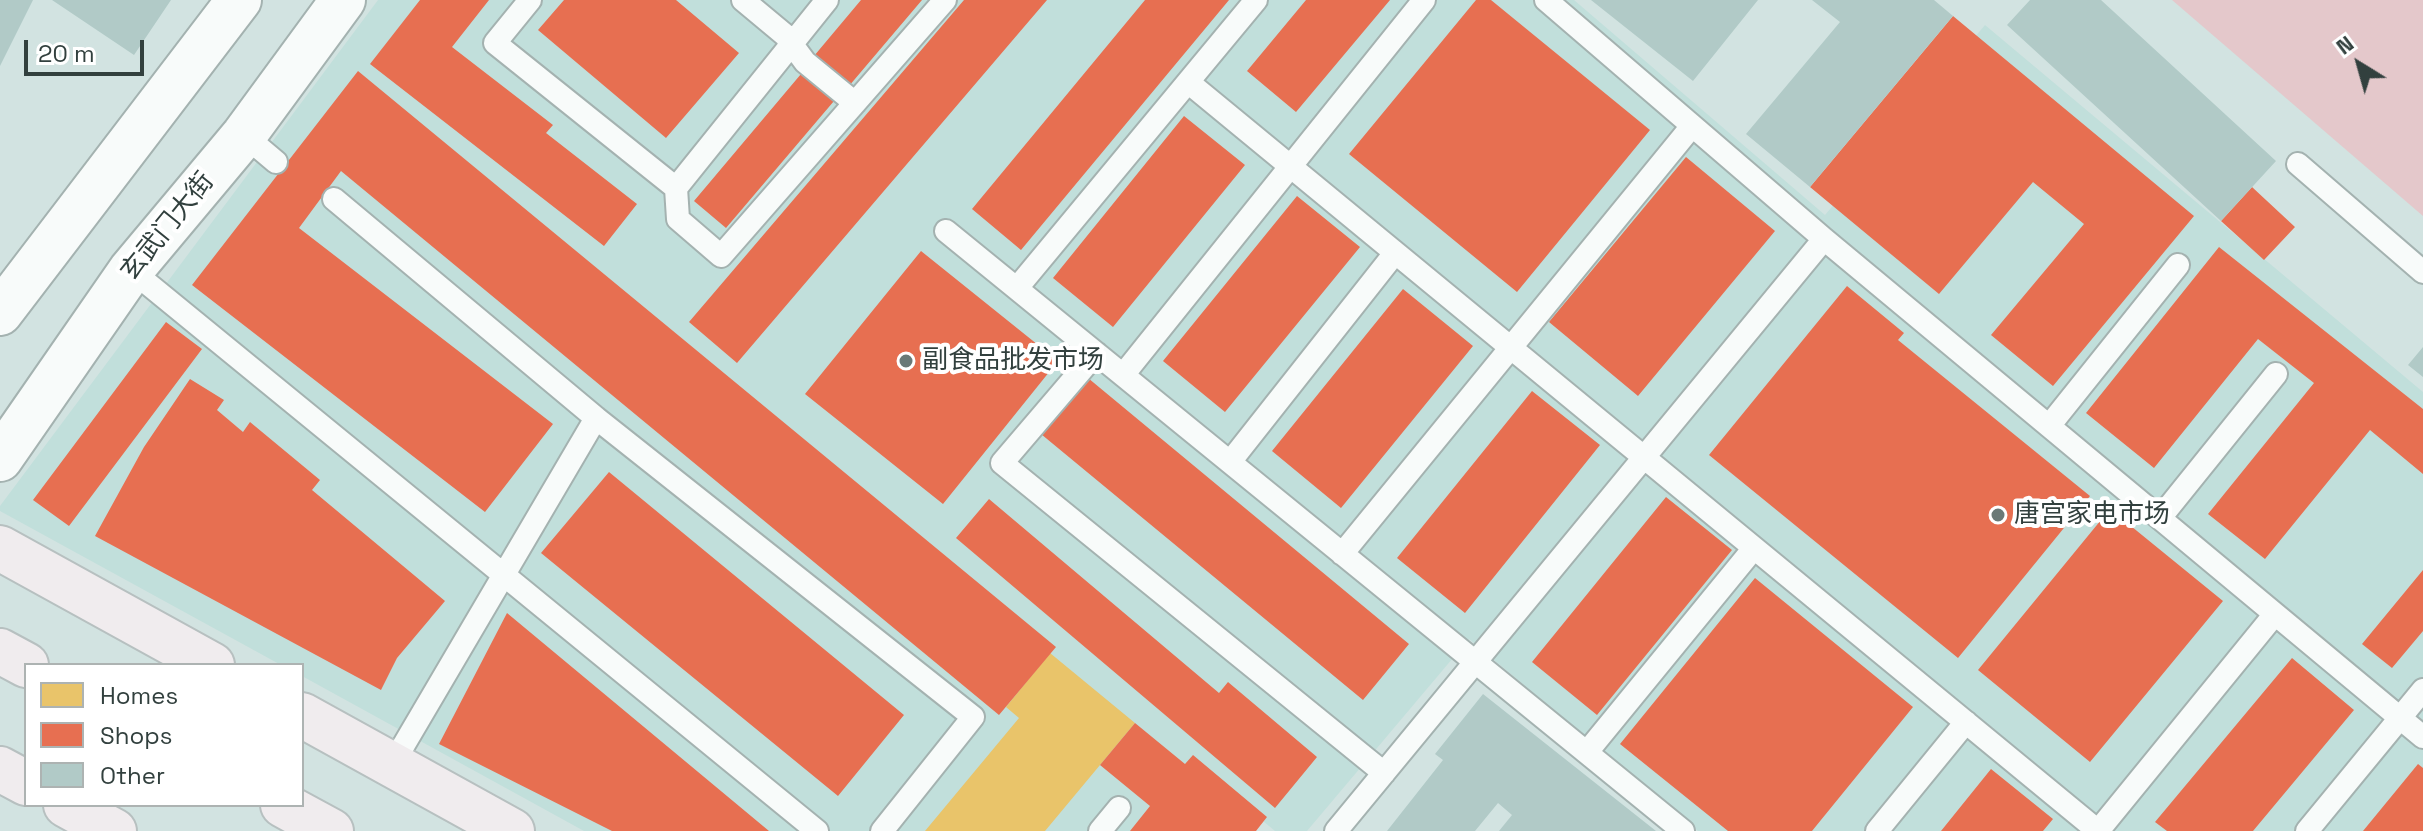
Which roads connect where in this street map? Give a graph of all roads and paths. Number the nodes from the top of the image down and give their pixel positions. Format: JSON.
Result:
{"nodes":[{"id":1,"x":239,"y":0,"type":"edge"},
{"id":2,"x":343,"y":0,"type":"edge"},
{"id":3,"x":530,"y":0,"type":"edge"},
{"id":4,"x":743,"y":0,"type":"edge"},
{"id":5,"x":827,"y":0,"type":"edge"},
{"id":6,"x":945,"y":0,"type":"edge"},
{"id":7,"x":1256,"y":0,"type":"edge"},
{"id":8,"x":1424,"y":0,"type":"edge"},
{"id":9,"x":1546,"y":0,"type":"edge"},
{"id":10,"x":792,"y":44,"type":"junction"},
{"id":11,"x":1188,"y":82,"type":"junction"},
{"id":12,"x":855,"y":103,"type":"junction"},
{"id":13,"x":1692,"y":126,"type":"junction"},
{"id":14,"x":2298,"y":164,"type":"dead end"},
{"id":15,"x":1290,"y":166,"type":"junction"},
{"id":16,"x":676,"y":188,"type":"junction"},
{"id":17,"x":334,"y":199,"type":"dead end"},
{"id":18,"x":946,"y":231,"type":"dead end"},
{"id":19,"x":1824,"y":239,"type":"junction"},
{"id":20,"x":1395,"y":253,"type":"junction"},
{"id":21,"x":2178,"y":265,"type":"dead end"},
{"id":22,"x":131,"y":270,"type":"junction"},
{"id":23,"x":2423,"y":272,"type":"edge"},
{"id":24,"x":1017,"y":288,"type":"junction"},
{"id":25,"x":0,"y":313,"type":"edge"},
{"id":26,"x":1511,"y":348,"type":"junction"},
{"id":27,"x":1096,"y":353,"type":"junction"},
{"id":28,"x":2276,"y":374,"type":"dead end"},
{"id":29,"x":1123,"y":375,"type":"junction"},
{"id":30,"x":596,"y":418,"type":"junction"},
{"id":31,"x":2049,"y":426,"type":"junction"},
{"id":32,"x":1644,"y":457,"type":"junction"},
{"id":33,"x":0,"y":459,"type":"edge"},
{"id":34,"x":1230,"y":462,"type":"junction"},
{"id":35,"x":2160,"y":518,"type":"junction"},
{"id":36,"x":0,"y":548,"type":"edge"},
{"id":37,"x":1754,"y":548,"type":"junction"},
{"id":38,"x":1342,"y":554,"type":"junction"},
{"id":39,"x":504,"y":573,"type":"junction"},
{"id":40,"x":2275,"y":614,"type":"junction"},
{"id":41,"x":0,"y":651,"type":"edge"},
{"id":42,"x":1475,"y":662,"type":"junction"},
{"id":43,"x":208,"y":663,"type":"edge"},
{"id":44,"x":24,"y":664,"type":"edge"},
{"id":45,"x":2423,"y":690,"type":"edge"},
{"id":46,"x":304,"y":716,"type":"edge"},
{"id":47,"x":2400,"y":718,"type":"junction"},
{"id":48,"x":1966,"y":722,"type":"junction"},
{"id":49,"x":2423,"y":737,"type":"edge"},
{"id":50,"x":1587,"y":752,"type":"junction"},
{"id":51,"x":392,"y":765,"type":"junction"},
{"id":52,"x":0,"y":769,"type":"edge"},
{"id":53,"x":1384,"y":773,"type":"junction"},
{"id":54,"x":24,"y":782,"type":"edge"},
{"id":55,"x":70,"y":807,"type":"edge"},
{"id":56,"x":287,"y":807,"type":"edge"},
{"id":57,"x":1119,"y":808,"type":"dead end"},
{"id":58,"x":114,"y":831,"type":"edge"},
{"id":59,"x":331,"y":831,"type":"edge"},
{"id":60,"x":512,"y":831,"type":"edge"},
{"id":61,"x":817,"y":831,"type":"edge"},
{"id":62,"x":882,"y":831,"type":"edge"},
{"id":63,"x":1100,"y":831,"type":"edge"},
{"id":64,"x":1336,"y":831,"type":"edge"},
{"id":65,"x":1683,"y":831,"type":"edge"},
{"id":66,"x":1877,"y":831,"type":"edge"},
{"id":67,"x":2098,"y":831,"type":"edge"},
{"id":68,"x":2307,"y":831,"type":"edge"}],
"edges":[{"from":1,"to":25,"type":"main road"},
{"from":2,"to":22,"type":"main road","name":"玄武门大街"},
{"from":3,"to":16,"type":"lane"},
{"from":4,"to":10,"type":"lane"},
{"from":5,"to":10,"type":"lane"},
{"from":6,"to":12,"type":"lane"},
{"from":7,"to":11,"type":"lane"},
{"from":8,"to":15,"type":"lane"},
{"from":9,"to":13,"type":"lane"},
{"from":10,"to":12,"type":"lane"},
{"from":10,"to":16,"type":"lane"},
{"from":11,"to":15,"type":"lane"},
{"from":11,"to":24,"type":"lane"},
{"from":12,"to":16,"type":"lane"},
{"from":13,"to":19,"type":"lane"},
{"from":13,"to":26,"type":"lane"},
{"from":14,"to":23,"type":"lane"},
{"from":15,"to":20,"type":"lane"},
{"from":15,"to":29,"type":"lane"},
{"from":17,"to":30,"type":"lane"},
{"from":18,"to":24,"type":"lane"},
{"from":19,"to":31,"type":"lane"},
{"from":19,"to":32,"type":"lane"},
{"from":20,"to":26,"type":"lane"},
{"from":20,"to":34,"type":"lane"},
{"from":21,"to":31,"type":"lane"},
{"from":22,"to":33,"type":"main road","name":"玄武门大街"},
{"from":22,"to":39,"type":"lane"},
{"from":24,"to":27,"type":"lane"},
{"from":26,"to":32,"type":"lane"},
{"from":26,"to":38,"type":"lane"},
{"from":27,"to":29,"type":"lane"},
{"from":27,"to":53,"type":"lane"},
{"from":28,"to":35,"type":"lane"},
{"from":29,"to":34,"type":"lane"},
{"from":30,"to":39,"type":"lane"},
{"from":30,"to":62,"type":"lane"},
{"from":31,"to":35,"type":"lane"},
{"from":32,"to":37,"type":"lane"},
{"from":32,"to":42,"type":"lane"},
{"from":34,"to":38,"type":"lane"},
{"from":35,"to":40,"type":"lane"},
{"from":36,"to":43,"type":"main road"},
{"from":37,"to":48,"type":"lane"},
{"from":37,"to":50,"type":"lane"},
{"from":38,"to":42,"type":"lane"},
{"from":39,"to":51,"type":"lane"},
{"from":39,"to":61,"type":"lane"},
{"from":40,"to":47,"type":"lane"},
{"from":40,"to":67,"type":"lane"},
{"from":41,"to":44,"type":"main road"},
{"from":42,"to":50,"type":"lane"},
{"from":42,"to":53,"type":"lane"},
{"from":45,"to":47,"type":"lane"},
{"from":46,"to":51,"type":"main road"},
{"from":47,"to":49,"type":"lane"},
{"from":47,"to":68,"type":"lane"},
{"from":48,"to":66,"type":"lane"},
{"from":48,"to":67,"type":"lane"},
{"from":50,"to":65,"type":"lane"},
{"from":51,"to":60,"type":"main road"},
{"from":52,"to":54,"type":"main road"},
{"from":53,"to":64,"type":"lane"},
{"from":55,"to":58,"type":"main road"},
{"from":56,"to":59,"type":"main road"},
{"from":57,"to":63,"type":"lane"}]}
